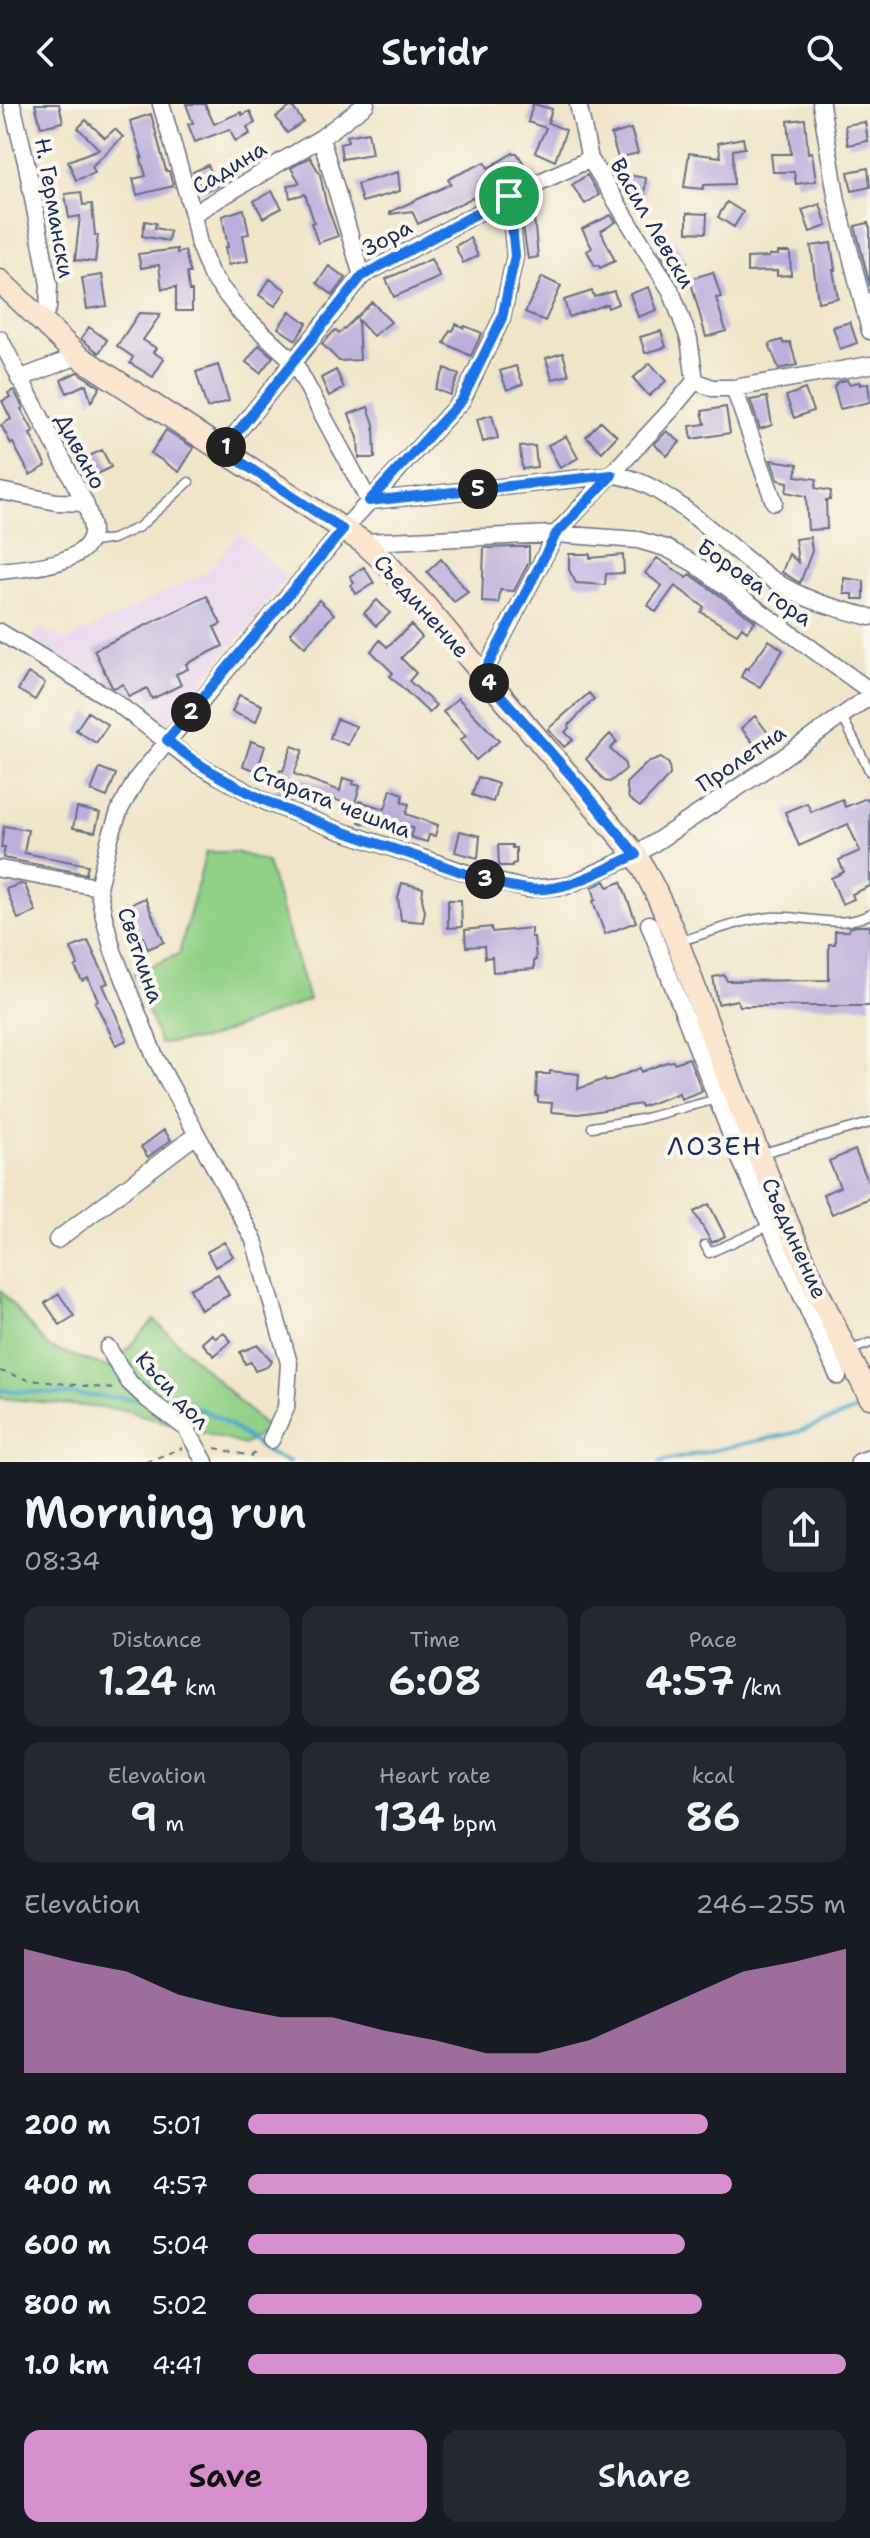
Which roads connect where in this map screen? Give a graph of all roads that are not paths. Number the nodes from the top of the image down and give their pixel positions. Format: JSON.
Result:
{"nodes":[{"id":1,"x":12,"y":104,"type":"edge"},
{"id":2,"x":161,"y":104,"type":"edge"},
{"id":3,"x":366,"y":104,"type":"edge"},
{"id":4,"x":578,"y":104,"type":"edge"},
{"id":5,"x":822,"y":104,"type":"edge"},
{"id":6,"x":321,"y":138,"type":"junction"},
{"id":7,"x":590,"y":159,"type":"junction"},
{"id":8,"x":509,"y":196,"type":"junction"},
{"id":9,"x":193,"y":214,"type":"junction"},
{"id":10,"x":362,"y":276,"type":"junction"},
{"id":11,"x":0,"y":281,"type":"edge"},
{"id":12,"x":41,"y":319,"type":"junction"},
{"id":13,"x":870,"y":331,"type":"edge"},
{"id":14,"x":0,"y":339,"type":"edge"},
{"id":15,"x":78,"y":356,"type":"junction"},
{"id":16,"x":294,"y":362,"type":"junction"},
{"id":17,"x":870,"y":365,"type":"edge"},
{"id":18,"x":19,"y":379,"type":"junction"},
{"id":19,"x":695,"y":381,"type":"junction"},
{"id":20,"x":734,"y":388,"type":"junction"},
{"id":21,"x":223,"y":450,"type":"junction"},
{"id":22,"x":612,"y":475,"type":"junction"},
{"id":23,"x":189,"y":482,"type":"dead end"},
{"id":24,"x":0,"y":491,"type":"edge"},
{"id":25,"x":369,"y":501,"type":"junction"},
{"id":26,"x":774,"y":502,"type":"dead end"},
{"id":27,"x":85,"y":503,"type":"junction"},
{"id":28,"x":343,"y":530,"type":"junction"},
{"id":29,"x":556,"y":534,"type":"junction"},
{"id":30,"x":363,"y":542,"type":"junction"},
{"id":31,"x":88,"y":543,"type":"junction"},
{"id":32,"x":0,"y":571,"type":"edge"},
{"id":33,"x":870,"y":617,"type":"edge"},
{"id":34,"x":0,"y":632,"type":"edge"},
{"id":35,"x":483,"y":675,"type":"junction"},
{"id":36,"x":870,"y":694,"type":"edge"},
{"id":37,"x":841,"y":715,"type":"junction"},
{"id":38,"x":167,"y":740,"type":"junction"},
{"id":39,"x":870,"y":772,"type":"edge"},
{"id":40,"x":636,"y":855,"type":"junction"},
{"id":41,"x":0,"y":869,"type":"edge"},
{"id":42,"x":98,"y":887,"type":"junction"},
{"id":43,"x":870,"y":914,"type":"edge"},
{"id":44,"x":649,"y":924,"type":"dead end"},
{"id":45,"x":677,"y":942,"type":"junction"},
{"id":46,"x":718,"y":1099,"type":"junction"},
{"id":47,"x":870,"y":1123,"type":"edge"},
{"id":48,"x":592,"y":1127,"type":"dead end"},
{"id":49,"x":196,"y":1135,"type":"junction"},
{"id":50,"x":758,"y":1154,"type":"junction"},
{"id":51,"x":777,"y":1222,"type":"junction"},
{"id":52,"x":57,"y":1240,"type":"dead end"},
{"id":53,"x":705,"y":1245,"type":"dead end"},
{"id":54,"x":870,"y":1343,"type":"edge"},
{"id":55,"x":108,"y":1348,"type":"dead end"},
{"id":56,"x":846,"y":1352,"type":"junction"},
{"id":57,"x":838,"y":1376,"type":"dead end"},
{"id":58,"x":870,"y":1397,"type":"edge"},
{"id":59,"x":271,"y":1440,"type":"dead end"},
{"id":60,"x":870,"y":1458,"type":"edge"},
{"id":61,"x":205,"y":1462,"type":"edge"},
{"id":62,"x":859,"y":1462,"type":"edge"}],
"edges":[{"from":1,"to":12,"type":"street","name":"Н. Германски"},
{"from":2,"to":9,"type":"street"},
{"from":3,"to":6,"type":"street","name":"Садина"},
{"from":4,"to":7,"type":"street","name":"Васил Левски"},
{"from":5,"to":13,"type":"street"},
{"from":6,"to":9,"type":"street","name":"Садина"},
{"from":6,"to":10,"type":"street"},
{"from":7,"to":8,"type":"street","name":"Зора"},
{"from":7,"to":19,"type":"street","name":"Васил Левски"},
{"from":8,"to":10,"type":"street","name":"Зора"},
{"from":8,"to":25,"type":"street","name":"Светлина"},
{"from":9,"to":16,"type":"street"},
{"from":10,"to":16,"type":"street","name":"Зора"},
{"from":11,"to":12,"type":"street","name":"Съединение"},
{"from":12,"to":15,"type":"street","name":"Съединение"},
{"from":14,"to":18,"type":"street","name":"Дивано"},
{"from":15,"to":18,"type":"street"},
{"from":15,"to":21,"type":"street","name":"Съединение"},
{"from":16,"to":21,"type":"street","name":"Зора"},
{"from":16,"to":25,"type":"street"},
{"from":17,"to":20,"type":"street"},
{"from":18,"to":27,"type":"street","name":"Дивано"},
{"from":19,"to":20,"type":"street"},
{"from":19,"to":22,"type":"street"},
{"from":20,"to":26,"type":"street"},
{"from":21,"to":28,"type":"street","name":"Съединение"},
{"from":22,"to":25,"type":"street","name":"Борова гора"},
{"from":22,"to":29,"type":"street"},
{"from":22,"to":33,"type":"street","name":"Борова гора"},
{"from":23,"to":31,"type":"lane"},
{"from":24,"to":27,"type":"street"},
{"from":25,"to":28,"type":"street","name":"Светлина"},
{"from":27,"to":31,"type":"street","name":"Дивано"},
{"from":28,"to":30,"type":"street","name":"Съединение"},
{"from":28,"to":38,"type":"street","name":"Светлина"},
{"from":29,"to":30,"type":"street","name":"Борова гора"},
{"from":29,"to":35,"type":"street"},
{"from":29,"to":36,"type":"street","name":"Борова гора"},
{"from":30,"to":35,"type":"street","name":"Съединение"},
{"from":31,"to":32,"type":"street"},
{"from":34,"to":38,"type":"street","name":"Старата чешма"},
{"from":35,"to":40,"type":"street","name":"Съединение"},
{"from":36,"to":37,"type":"street","name":"Пролетна"},
{"from":37,"to":39,"type":"lane"},
{"from":37,"to":40,"type":"street","name":"Пролетна"},
{"from":38,"to":40,"type":"street","name":"Старата чешма"},
{"from":38,"to":42,"type":"street","name":"Светлина"},
{"from":40,"to":45,"type":"street","name":"Съединение"},
{"from":41,"to":42,"type":"street"},
{"from":42,"to":49,"type":"street","name":"Светлина"},
{"from":43,"to":45,"type":"lane"},
{"from":44,"to":46,"type":"street"},
{"from":45,"to":50,"type":"street","name":"Съединение"},
{"from":46,"to":48,"type":"lane"},
{"from":46,"to":51,"type":"street"},
{"from":47,"to":50,"type":"lane"},
{"from":49,"to":52,"type":"street"},
{"from":49,"to":59,"type":"street","name":"Светлина"},
{"from":50,"to":51,"type":"street","name":"Съединение"},
{"from":51,"to":53,"type":"lane"},
{"from":51,"to":56,"type":"street","name":"Съединение"},
{"from":51,"to":57,"type":"street"},
{"from":54,"to":56,"type":"lane"},
{"from":55,"to":61,"type":"street","name":"Къси дол"},
{"from":56,"to":58,"type":"street","name":"Съединение"},
{"from":60,"to":62,"type":"street"}]}
